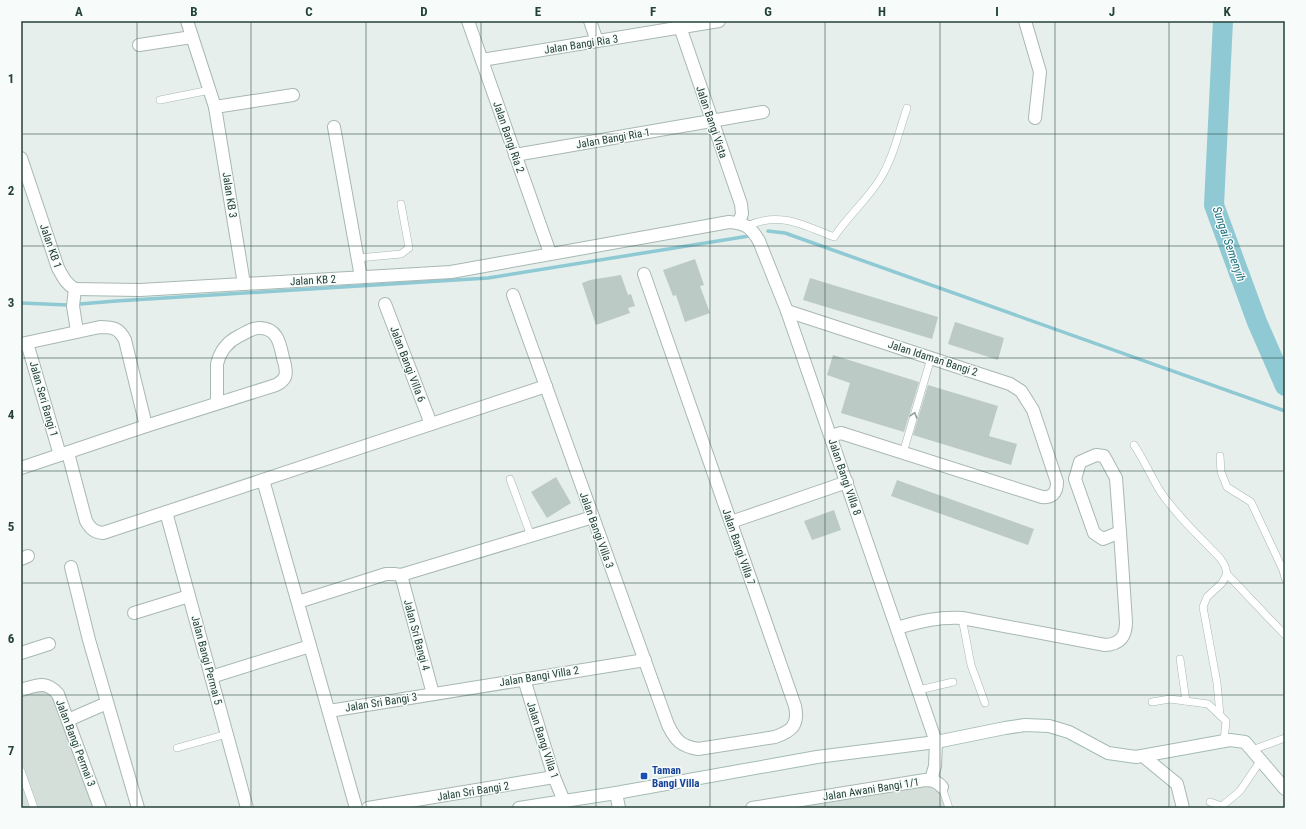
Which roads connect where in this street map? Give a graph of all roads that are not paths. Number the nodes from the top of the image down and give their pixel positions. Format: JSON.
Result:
{"nodes":[{"id":1,"x":187,"y":21,"type":"edge"},
{"id":2,"x":468,"y":21,"type":"edge"},
{"id":3,"x":590,"y":21,"type":"edge"},
{"id":4,"x":719,"y":21,"type":"edge"},
{"id":5,"x":1025,"y":21,"type":"edge"},
{"id":6,"x":679,"y":24,"type":"edge"},
{"id":7,"x":192,"y":37,"type":"junction"},
{"id":8,"x":597,"y":41,"type":"junction"},
{"id":9,"x":139,"y":46,"type":"dead end"},
{"id":10,"x":482,"y":60,"type":"junction"},
{"id":11,"x":210,"y":90,"type":"junction"},
{"id":12,"x":293,"y":94,"type":"dead end"},
{"id":13,"x":160,"y":100,"type":"dead end"},
{"id":14,"x":215,"y":107,"type":"junction"},
{"id":15,"x":908,"y":108,"type":"dead end"},
{"id":16,"x":763,"y":112,"type":"dead end"},
{"id":17,"x":1035,"y":118,"type":"dead end"},
{"id":18,"x":711,"y":121,"type":"junction"},
{"id":19,"x":334,"y":127,"type":"dead end"},
{"id":20,"x":515,"y":155,"type":"junction"},
{"id":21,"x":21,"y":158,"type":"edge"},
{"id":22,"x":401,"y":204,"type":"dead end"},
{"id":23,"x":743,"y":224,"type":"junction"},
{"id":24,"x":550,"y":253,"type":"junction"},
{"id":25,"x":358,"y":258,"type":"junction"},
{"id":26,"x":644,"y":274,"type":"dead end"},
{"id":27,"x":361,"y":277,"type":"junction"},
{"id":28,"x":244,"y":284,"type":"junction"},
{"id":29,"x":513,"y":295,"type":"dead end"},
{"id":30,"x":74,"y":298,"type":"junction"},
{"id":31,"x":385,"y":304,"type":"dead end"},
{"id":32,"x":787,"y":311,"type":"junction"},
{"id":33,"x":78,"y":331,"type":"junction"},
{"id":34,"x":24,"y":343,"type":"edge"},
{"id":35,"x":931,"y":358,"type":"junction"},
{"id":36,"x":546,"y":386,"type":"junction"},
{"id":37,"x":217,"y":403,"type":"junction"},
{"id":38,"x":431,"y":424,"type":"junction"},
{"id":39,"x":146,"y":426,"type":"junction"},
{"id":40,"x":831,"y":436,"type":"junction"},
{"id":41,"x":1134,"y":445,"type":"dead end"},
{"id":42,"x":903,"y":453,"type":"junction"},
{"id":43,"x":64,"y":454,"type":"junction"},
{"id":44,"x":1220,"y":456,"type":"dead end"},
{"id":45,"x":21,"y":468,"type":"edge"},
{"id":46,"x":510,"y":479,"type":"dead end"},
{"id":47,"x":263,"y":480,"type":"junction"},
{"id":48,"x":847,"y":482,"type":"junction"},
{"id":49,"x":166,"y":512,"type":"junction"},
{"id":50,"x":593,"y":517,"type":"junction"},
{"id":51,"x":731,"y":522,"type":"junction"},
{"id":52,"x":1120,"y":532,"type":"junction"},
{"id":53,"x":531,"y":536,"type":"junction"},
{"id":54,"x":71,"y":567,"type":"dead end"},
{"id":55,"x":1227,"y":574,"type":"junction"},
{"id":56,"x":401,"y":575,"type":"junction"},
{"id":57,"x":1285,"y":578,"type":"edge"},
{"id":58,"x":189,"y":596,"type":"junction"},
{"id":59,"x":298,"y":602,"type":"junction"},
{"id":60,"x":134,"y":613,"type":"dead end"},
{"id":61,"x":962,"y":618,"type":"junction"},
{"id":62,"x":897,"y":628,"type":"junction"},
{"id":63,"x":1285,"y":635,"type":"edge"},
{"id":64,"x":49,"y":644,"type":"dead end"},
{"id":65,"x":310,"y":646,"type":"junction"},
{"id":66,"x":21,"y":653,"type":"edge"},
{"id":67,"x":1180,"y":659,"type":"dead end"},
{"id":68,"x":645,"y":660,"type":"junction"},
{"id":69,"x":211,"y":677,"type":"junction"},
{"id":70,"x":524,"y":679,"type":"junction"},
{"id":71,"x":953,"y":682,"type":"dead end"},
{"id":72,"x":21,"y":690,"type":"edge"},
{"id":73,"x":919,"y":690,"type":"junction"},
{"id":74,"x":433,"y":694,"type":"junction"},
{"id":75,"x":1186,"y":701,"type":"junction"},
{"id":76,"x":985,"y":702,"type":"dead end"},
{"id":77,"x":1152,"y":702,"type":"dead end"},
{"id":78,"x":107,"y":703,"type":"junction"},
{"id":79,"x":329,"y":711,"type":"junction"},
{"id":80,"x":1220,"y":716,"type":"junction"},
{"id":81,"x":68,"y":720,"type":"junction"},
{"id":82,"x":227,"y":734,"type":"junction"},
{"id":83,"x":1225,"y":736,"type":"junction"},
{"id":84,"x":1285,"y":738,"type":"edge"},
{"id":85,"x":936,"y":742,"type":"junction"},
{"id":86,"x":177,"y":748,"type":"dead end"},
{"id":87,"x":698,"y":749,"type":"joint"},
{"id":88,"x":1252,"y":750,"type":"junction"},
{"id":89,"x":1143,"y":756,"type":"junction"},
{"id":90,"x":1261,"y":760,"type":"junction"},
{"id":91,"x":21,"y":771,"type":"edge"},
{"id":92,"x":554,"y":777,"type":"junction"},
{"id":93,"x":931,"y":780,"type":"junction"},
{"id":94,"x":942,"y":787,"type":"joint"},
{"id":95,"x":1285,"y":789,"type":"edge"},
{"id":96,"x":616,"y":793,"type":"junction"},
{"id":97,"x":564,"y":801,"type":"junction"},
{"id":98,"x":1210,"y":802,"type":"dead end"},
{"id":99,"x":34,"y":808,"type":"edge"},
{"id":100,"x":100,"y":808,"type":"edge"},
{"id":101,"x":138,"y":808,"type":"edge"},
{"id":102,"x":247,"y":808,"type":"edge"},
{"id":103,"x":356,"y":808,"type":"edge"},
{"id":104,"x":368,"y":808,"type":"edge"},
{"id":105,"x":519,"y":808,"type":"edge"},
{"id":106,"x":619,"y":808,"type":"edge"},
{"id":107,"x":752,"y":808,"type":"edge"},
{"id":108,"x":949,"y":808,"type":"edge"},
{"id":109,"x":1183,"y":808,"type":"edge"}],
"edges":[{"from":1,"to":7,"type":"street","name":"Jalan KB 3"},
{"from":2,"to":10,"type":"street","name":"Jalan Bangi Ria 2"},
{"from":3,"to":8,"type":"street"},
{"from":4,"to":6,"type":"street","name":"Jalan Bangi Ria 3"},
{"from":5,"to":17,"type":"street"},
{"from":6,"to":8,"type":"street","name":"Jalan Bangi Ria 3"},
{"from":6,"to":18,"type":"street","name":"Jalan Bangi Vista"},
{"from":7,"to":9,"type":"street"},
{"from":7,"to":11,"type":"street","name":"Jalan KB 3"},
{"from":8,"to":10,"type":"street","name":"Jalan Bangi Ria 3"},
{"from":10,"to":20,"type":"street","name":"Jalan Bangi Ria 2"},
{"from":11,"to":13,"type":"lane"},
{"from":11,"to":14,"type":"street","name":"Jalan KB 3"},
{"from":12,"to":14,"type":"street"},
{"from":14,"to":28,"type":"street","name":"Jalan KB 3"},
{"from":15,"to":23,"type":"lane"},
{"from":16,"to":18,"type":"street","name":"Jalan Bangi Ria 1"},
{"from":18,"to":20,"type":"street","name":"Jalan Bangi Ria 1"},
{"from":18,"to":23,"type":"street","name":"Jalan Bangi Vista"},
{"from":19,"to":25,"type":"street"},
{"from":20,"to":24,"type":"street","name":"Jalan Bangi Ria 2"},
{"from":21,"to":30,"type":"street","name":"Jalan KB 1"},
{"from":22,"to":25,"type":"lane"},
{"from":23,"to":24,"type":"street","name":"Jalan KB 2"},
{"from":23,"to":32,"type":"street","name":"Jalan Bangi Villa 8"},
{"from":24,"to":27,"type":"street","name":"Jalan KB 2"},
{"from":25,"to":27,"type":"street"},
{"from":26,"to":51,"type":"street","name":"Jalan Bangi Villa 7"},
{"from":27,"to":28,"type":"street","name":"Jalan KB 2"},
{"from":28,"to":30,"type":"street","name":"Jalan KB 2"},
{"from":29,"to":36,"type":"street","name":"Jalan Bangi Villa 3"},
{"from":30,"to":33,"type":"street","name":"Jalan KB 1"},
{"from":31,"to":38,"type":"street","name":"Jalan Bangi Villa 6"},
{"from":32,"to":35,"type":"street","name":"Jalan Idaman Bangi 2"},
{"from":32,"to":40,"type":"street","name":"Jalan Bangi Villa 8"},
{"from":33,"to":34,"type":"street"},
{"from":33,"to":39,"type":"street"},
{"from":34,"to":43,"type":"street","name":"Jalan Seri Bangi 1"},
{"from":42,"to":35,"type":"lane","one_way":true},
{"from":35,"to":42,"type":"street","name":"Jalan Idaman Bangi 2"},
{"from":36,"to":38,"type":"street"},
{"from":36,"to":50,"type":"street","name":"Jalan Bangi Villa 3"},
{"from":37,"to":37,"type":"street"},
{"from":37,"to":39,"type":"street"},
{"from":38,"to":47,"type":"street"},
{"from":39,"to":43,"type":"street"},
{"from":40,"to":42,"type":"street"},
{"from":40,"to":48,"type":"street","name":"Jalan Bangi Villa 8"},
{"from":41,"to":55,"type":"lane"},
{"from":43,"to":45,"type":"street"},
{"from":43,"to":49,"type":"street","name":"Jalan Seri Bangi 1"},
{"from":44,"to":57,"type":"lane"},
{"from":46,"to":53,"type":"lane"},
{"from":47,"to":49,"type":"street"},
{"from":47,"to":59,"type":"street"},
{"from":48,"to":51,"type":"street"},
{"from":48,"to":62,"type":"street","name":"Jalan Bangi Villa 8"},
{"from":49,"to":58,"type":"street","name":"Jalan Bangi Permai 5"},
{"from":50,"to":53,"type":"street"},
{"from":50,"to":68,"type":"street","name":"Jalan Bangi Villa 3"},
{"from":51,"to":87,"type":"street","name":"Jalan Bangi Villa 7"},
{"from":52,"to":52,"type":"street"},
{"from":52,"to":61,"type":"street"},
{"from":53,"to":56,"type":"street"},
{"from":54,"to":78,"type":"street"},
{"from":55,"to":63,"type":"lane"},
{"from":55,"to":80,"type":"lane"},
{"from":56,"to":59,"type":"street"},
{"from":56,"to":74,"type":"street","name":"Jalan Sri Bangi 4"},
{"from":58,"to":60,"type":"street"},
{"from":58,"to":69,"type":"street","name":"Jalan Bangi Permai 5"},
{"from":59,"to":65,"type":"street"},
{"from":61,"to":62,"type":"street"},
{"from":61,"to":76,"type":"lane"},
{"from":62,"to":73,"type":"street","name":"Jalan Bangi Villa 8"},
{"from":64,"to":66,"type":"street"},
{"from":65,"to":69,"type":"street"},
{"from":65,"to":79,"type":"street"},
{"from":67,"to":75,"type":"lane"},
{"from":68,"to":70,"type":"street","name":"Jalan Bangi Villa 2"},
{"from":68,"to":87,"type":"street","name":"Jalan Bangi Villa 3"},
{"from":69,"to":82,"type":"street","name":"Jalan Bangi Permai 5"},
{"from":70,"to":74,"type":"street","name":"Jalan Bangi Villa 2"},
{"from":70,"to":92,"type":"street","name":"Jalan Bangi Villa 1"},
{"from":71,"to":73,"type":"lane"},
{"from":72,"to":81,"type":"street","name":"Jalan Bangi Permai 3"},
{"from":73,"to":85,"type":"street","name":"Jalan Bangi Villa 8"},
{"from":74,"to":79,"type":"street","name":"Jalan Sri Bangi 3"},
{"from":75,"to":77,"type":"lane"},
{"from":75,"to":80,"type":"lane"},
{"from":78,"to":81,"type":"street"},
{"from":78,"to":101,"type":"street"},
{"from":79,"to":103,"type":"street"},
{"from":80,"to":83,"type":"lane"},
{"from":81,"to":100,"type":"street","name":"Jalan Bangi Permai 3"},
{"from":82,"to":86,"type":"lane"},
{"from":82,"to":102,"type":"street","name":"Jalan Bangi Permai 5"},
{"from":83,"to":88,"type":"street"},
{"from":83,"to":89,"type":"street"},
{"from":84,"to":88,"type":"lane"},
{"from":85,"to":89,"type":"street"},
{"from":85,"to":93,"type":"street"},
{"from":85,"to":96,"type":"street"},
{"from":88,"to":90,"type":"street"},
{"from":89,"to":109,"type":"street"},
{"from":90,"to":95,"type":"street"},
{"from":90,"to":98,"type":"lane"},
{"from":91,"to":99,"type":"lane"},
{"from":92,"to":97,"type":"street","name":"Jalan Bangi Villa 1"},
{"from":92,"to":104,"type":"street","name":"Jalan Sri Bangi 2"},
{"from":93,"to":94,"type":"street","name":"Jalan Awani Bangi 1/1"},
{"from":93,"to":107,"type":"street","name":"Jalan Awani Bangi 1/1"},
{"from":94,"to":108,"type":"lane"},
{"from":96,"to":97,"type":"street"},
{"from":96,"to":106,"type":"street"},
{"from":97,"to":105,"type":"street"}]}
